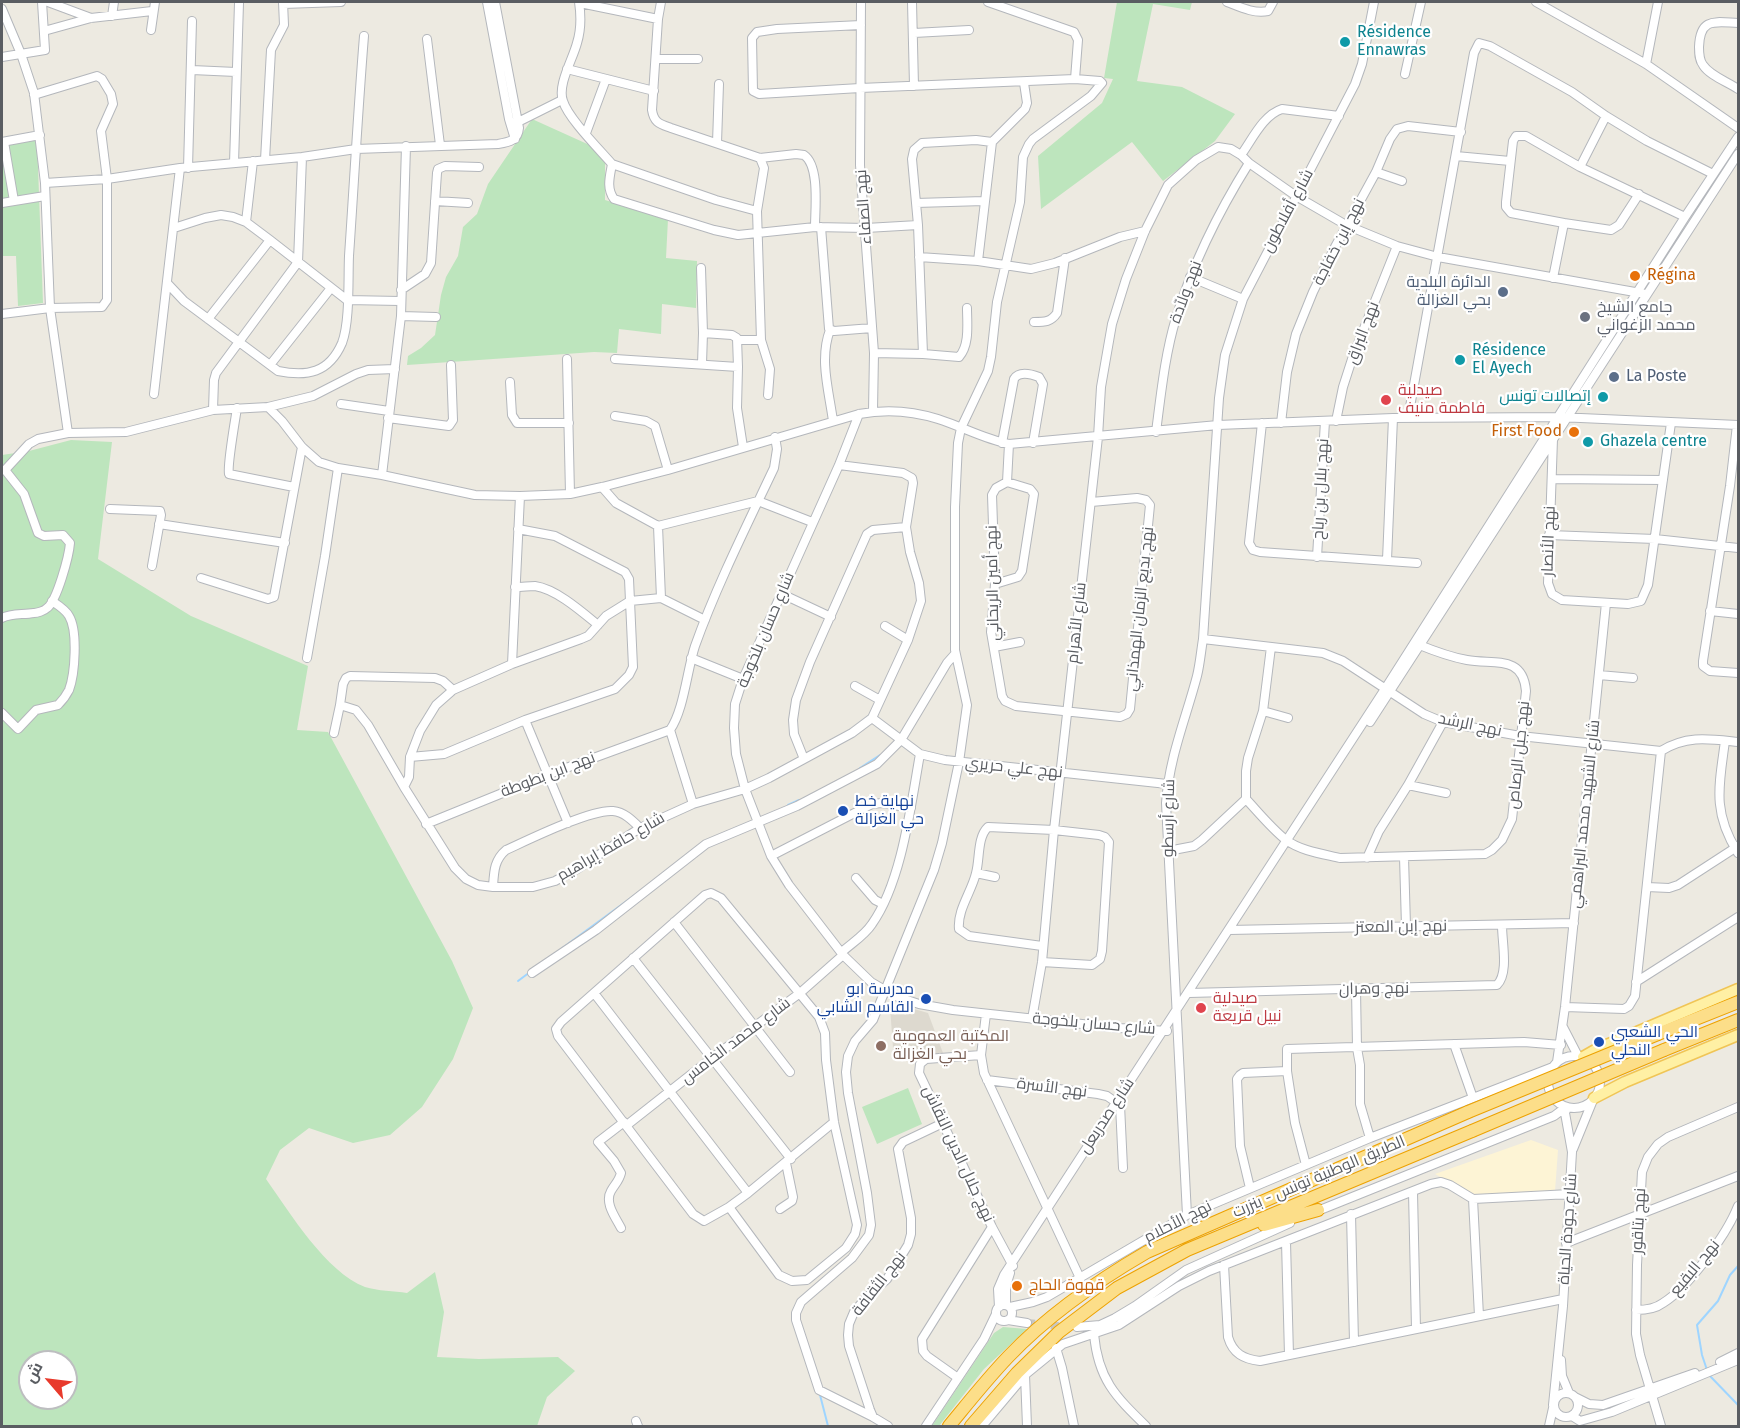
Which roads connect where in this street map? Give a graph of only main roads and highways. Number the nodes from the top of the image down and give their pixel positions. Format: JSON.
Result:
{"nodes":[{"id":1,"x":1738,"y":989,"type":"edge"},
{"id":2,"x":1738,"y":1002,"type":"edge"},
{"id":3,"x":1738,"y":1020,"type":"edge"},
{"id":4,"x":1738,"y":1035,"type":"edge"},
{"id":5,"x":1580,"y":1056,"type":"road end"},
{"id":6,"x":1593,"y":1099,"type":"road end"},
{"id":7,"x":1318,"y":1210,"type":"road end"},
{"id":8,"x":1157,"y":1266,"type":"junction"},
{"id":9,"x":949,"y":1426,"type":"edge"},
{"id":10,"x":971,"y":1426,"type":"edge"}],
"edges":[{"from":1,"to":5,"type":"main road"},
{"from":2,"to":9,"type":"highway","name":"الطريق الوطنية تونس - بنزرت","bridge":true},
{"from":3,"to":8,"type":"highway","name":"الطريق الوطنية تونس - بنزرت","bridge":true},
{"from":4,"to":6,"type":"main road"},
{"from":7,"to":8,"type":"highway"},
{"from":8,"to":10,"type":"highway","name":"الطريق الوطنية تونس - بنزرت"}]}
